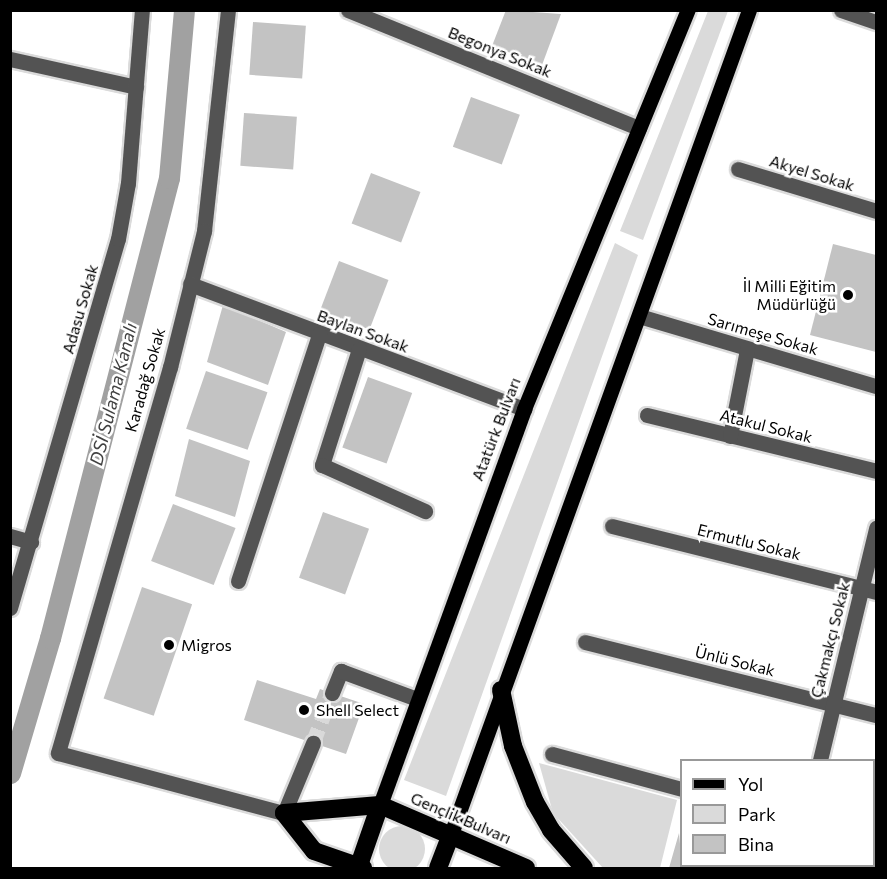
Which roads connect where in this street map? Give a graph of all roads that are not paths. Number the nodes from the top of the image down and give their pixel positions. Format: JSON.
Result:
{"nodes":[{"id":1,"x":142,"y":10,"type":"edge"},
{"id":2,"x":228,"y":10,"type":"edge"},
{"id":3,"x":348,"y":10,"type":"edge"},
{"id":4,"x":688,"y":10,"type":"edge"},
{"id":5,"x":749,"y":10,"type":"edge"},
{"id":6,"x":841,"y":10,"type":"edge"},
{"id":7,"x":876,"y":22,"type":"edge"},
{"id":8,"x":10,"y":59,"type":"edge"},
{"id":9,"x":136,"y":87,"type":"junction"},
{"id":10,"x":639,"y":128,"type":"junction"},
{"id":11,"x":738,"y":169,"type":"dead end"},
{"id":12,"x":876,"y":211,"type":"edge"},
{"id":13,"x":190,"y":284,"type":"junction"},
{"id":14,"x":639,"y":316,"type":"junction"},
{"id":15,"x":319,"y":334,"type":"junction"},
{"id":16,"x":359,"y":349,"type":"junction"},
{"id":17,"x":747,"y":349,"type":"junction"},
{"id":18,"x":876,"y":386,"type":"edge"},
{"id":19,"x":524,"y":409,"type":"junction"},
{"id":20,"x":647,"y":415,"type":"dead end"},
{"id":21,"x":730,"y":436,"type":"junction"},
{"id":22,"x":876,"y":471,"type":"edge"},
{"id":23,"x":425,"y":512,"type":"dead end"},
{"id":24,"x":612,"y":526,"type":"dead end"},
{"id":25,"x":876,"y":528,"type":"edge"},
{"id":26,"x":10,"y":536,"type":"edge"},
{"id":27,"x":31,"y":542,"type":"junction"},
{"id":28,"x":238,"y":581,"type":"dead end"},
{"id":29,"x":869,"y":591,"type":"edge"},
{"id":30,"x":10,"y":608,"type":"edge"},
{"id":31,"x":585,"y":642,"type":"dead end"},
{"id":32,"x":501,"y":690,"type":"junction"},
{"id":33,"x":332,"y":693,"type":"tunnel mouth"},
{"id":34,"x":417,"y":699,"type":"junction"},
{"id":35,"x":833,"y":705,"type":"junction"},
{"id":36,"x":876,"y":715,"type":"edge"},
{"id":37,"x":312,"y":742,"type":"tunnel mouth"},
{"id":38,"x":552,"y":754,"type":"dead end"},
{"id":39,"x":820,"y":759,"type":"edge"},
{"id":40,"x":680,"y":789,"type":"edge"},
{"id":41,"x":380,"y":805,"type":"junction"},
{"id":42,"x":284,"y":813,"type":"junction"},
{"id":43,"x":451,"y":834,"type":"junction"},
{"id":44,"x":360,"y":868,"type":"edge"},
{"id":45,"x":438,"y":868,"type":"edge"},
{"id":46,"x":526,"y":868,"type":"edge"},
{"id":47,"x":585,"y":868,"type":"edge"}],
"edges":[{"from":1,"to":9,"type":"street","name":"Adasu Sokak"},
{"from":2,"to":13,"type":"street","name":"Karadağ Sokak"},
{"from":3,"to":10,"type":"street","name":"Begonya Sokak"},
{"from":4,"to":10,"type":"main road","name":"Atatürk Bulvarı"},
{"from":5,"to":14,"type":"main road"},
{"from":6,"to":7,"type":"street"},
{"from":8,"to":9,"type":"street"},
{"from":9,"to":27,"type":"street","name":"Adasu Sokak"},
{"from":10,"to":19,"type":"main road","name":"Atatürk Bulvarı"},
{"from":11,"to":12,"type":"street","name":"Akyel Sokak"},
{"from":13,"to":15,"type":"street","name":"Baylan Sokak"},
{"from":13,"to":42,"type":"street","name":"Karadağ Sokak"},
{"from":14,"to":17,"type":"street","name":"Sarımeşe Sokak"},
{"from":14,"to":32,"type":"main road"},
{"from":15,"to":16,"type":"street","name":"Baylan Sokak"},
{"from":15,"to":28,"type":"street"},
{"from":16,"to":19,"type":"street","name":"Baylan Sokak"},
{"from":16,"to":23,"type":"street"},
{"from":17,"to":18,"type":"street","name":"Sarımeşe Sokak"},
{"from":17,"to":21,"type":"street"},
{"from":19,"to":34,"type":"main road","name":"Atatürk Bulvarı"},
{"from":20,"to":21,"type":"street","name":"Atakul Sokak"},
{"from":21,"to":22,"type":"street","name":"Atakul Sokak"},
{"from":24,"to":29,"type":"street","name":"Ermutlu Sokak"},
{"from":25,"to":29,"type":"street","name":"Çakmakçı Sokak"},
{"from":26,"to":27,"type":"street"},
{"from":27,"to":30,"type":"street","name":"Adasu Sokak"},
{"from":29,"to":35,"type":"street","name":"Çakmakçı Sokak"},
{"from":31,"to":35,"type":"street","name":"Ünlü Sokak"},
{"from":32,"to":43,"type":"main road"},
{"from":32,"to":47,"type":"highway"},
{"from":33,"to":34,"type":"street"},
{"from":34,"to":41,"type":"main road","name":"Atatürk Bulvarı"},
{"from":35,"to":36,"type":"street","name":"Ünlü Sokak"},
{"from":35,"to":39,"type":"street","name":"Çakmakçı Sokak"},
{"from":37,"to":42,"type":"street"},
{"from":38,"to":40,"type":"street"},
{"from":41,"to":42,"type":"highway"},
{"from":41,"to":43,"type":"highway","name":"Gençlik Bulvarı"},
{"from":41,"to":44,"type":"highway","name":"Atatürk Bulvarı"},
{"from":42,"to":44,"type":"highway"},
{"from":43,"to":45,"type":"highway"},
{"from":43,"to":46,"type":"highway","name":"Gençlik Bulvarı"}]}
